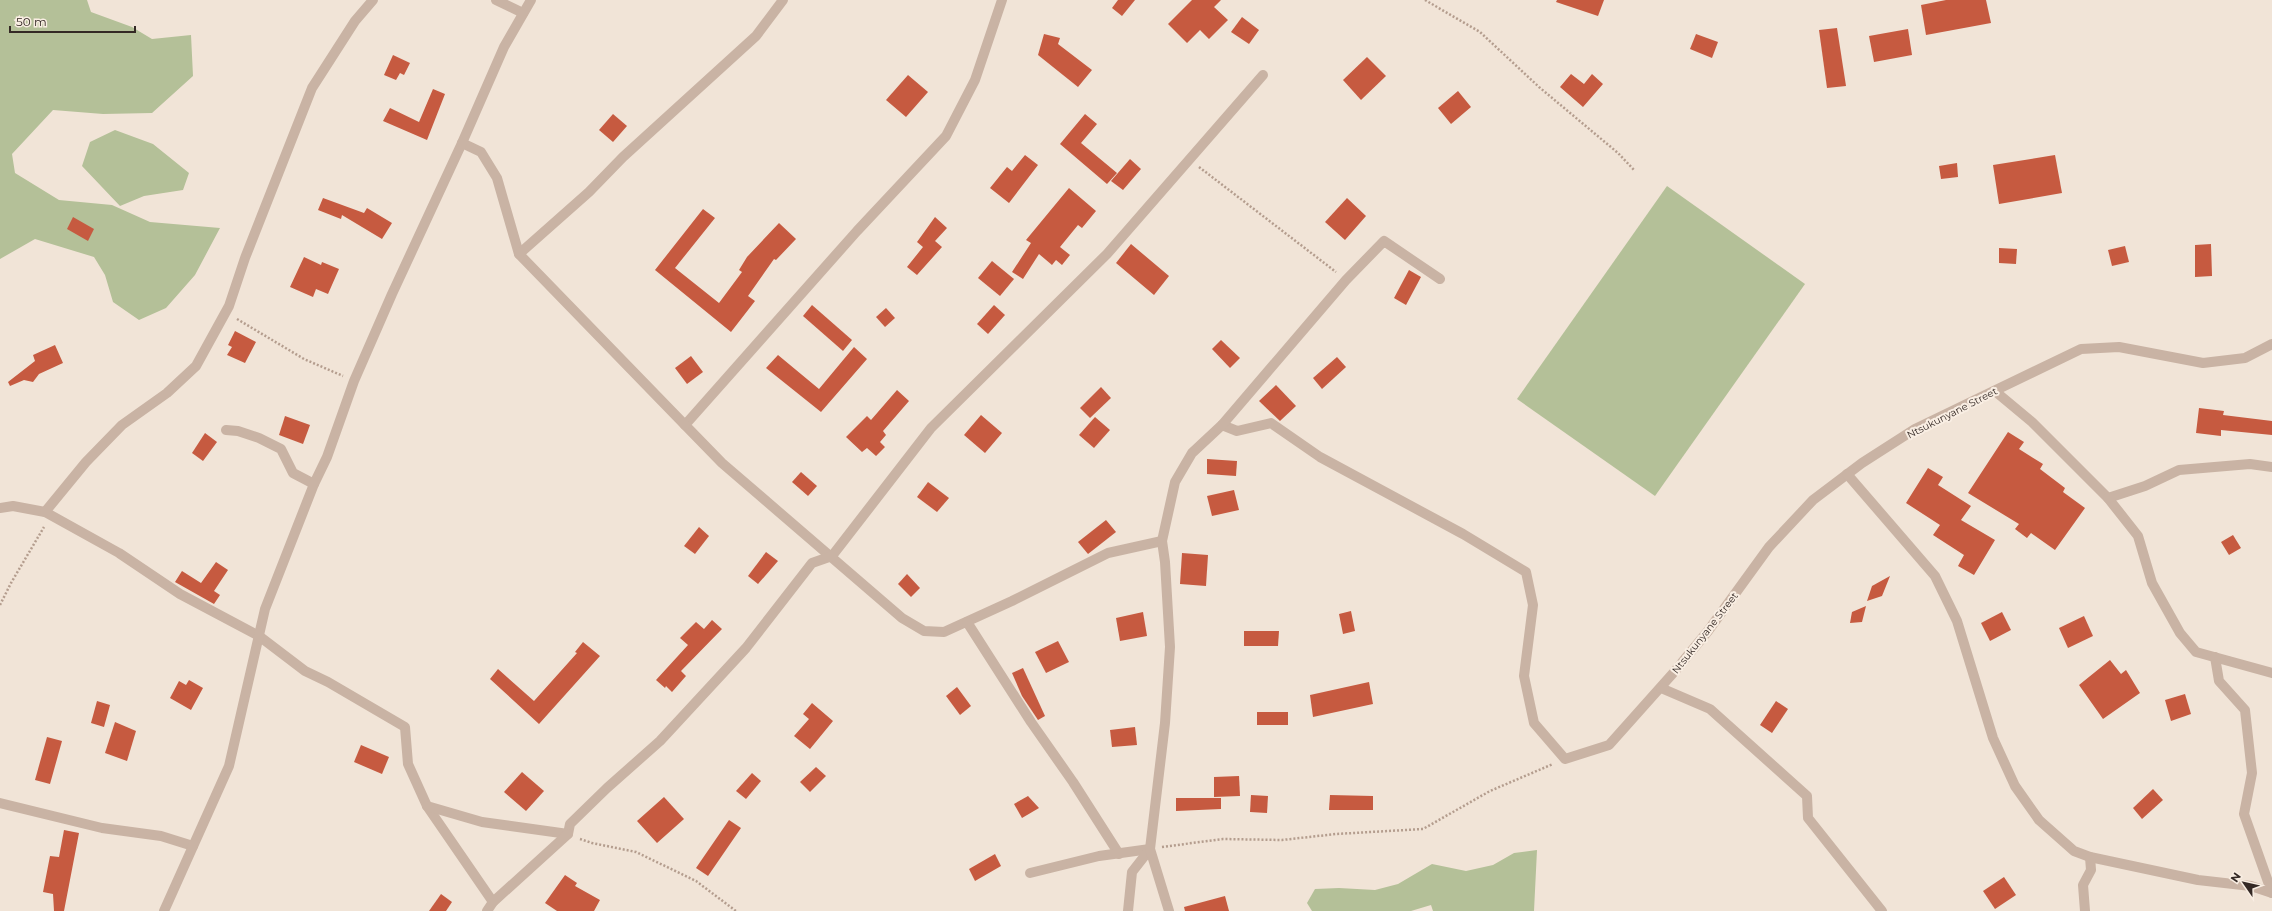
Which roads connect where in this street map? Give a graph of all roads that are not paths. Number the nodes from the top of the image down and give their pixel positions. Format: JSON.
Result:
{"nodes":[{"id":1,"x":373,"y":0,"type":"edge"},
{"id":2,"x":496,"y":0,"type":"edge"},
{"id":3,"x":531,"y":0,"type":"edge"},
{"id":4,"x":783,"y":0,"type":"edge"},
{"id":5,"x":1002,"y":0,"type":"edge"},
{"id":6,"x":523,"y":13,"type":"junction"},
{"id":7,"x":1263,"y":75,"type":"dead end"},
{"id":8,"x":462,"y":143,"type":"junction"},
{"id":9,"x":519,"y":254,"type":"junction"},
{"id":10,"x":1440,"y":279,"type":"dead end"},
{"id":11,"x":2272,"y":344,"type":"edge"},
{"id":12,"x":1996,"y":392,"type":"junction"},
{"id":13,"x":684,"y":425,"type":"junction"},
{"id":14,"x":1222,"y":425,"type":"junction"},
{"id":15,"x":226,"y":430,"type":"dead end"},
{"id":16,"x":2272,"y":467,"type":"edge"},
{"id":17,"x":1847,"y":474,"type":"junction"},
{"id":18,"x":314,"y":484,"type":"junction"},
{"id":19,"x":2108,"y":498,"type":"junction"},
{"id":20,"x":0,"y":508,"type":"edge"},
{"id":21,"x":45,"y":512,"type":"junction"},
{"id":22,"x":1162,"y":541,"type":"junction"},
{"id":23,"x":832,"y":556,"type":"junction"},
{"id":24,"x":967,"y":622,"type":"junction"},
{"id":25,"x":259,"y":636,"type":"junction"},
{"id":26,"x":2215,"y":658,"type":"junction"},
{"id":27,"x":2272,"y":673,"type":"edge"},
{"id":28,"x":1661,"y":688,"type":"junction"},
{"id":29,"x":0,"y":803,"type":"edge"},
{"id":30,"x":427,"y":806,"type":"junction"},
{"id":31,"x":568,"y":834,"type":"junction"},
{"id":32,"x":193,"y":846,"type":"junction"},
{"id":33,"x":1150,"y":849,"type":"junction"},
{"id":34,"x":1119,"y":854,"type":"junction"},
{"id":35,"x":2090,"y":857,"type":"junction"},
{"id":36,"x":1030,"y":873,"type":"dead end"},
{"id":37,"x":2272,"y":893,"type":"edge"},
{"id":38,"x":493,"y":902,"type":"junction"},
{"id":39,"x":164,"y":911,"type":"edge"},
{"id":40,"x":486,"y":911,"type":"edge"},
{"id":41,"x":1128,"y":911,"type":"edge"},
{"id":42,"x":1169,"y":911,"type":"edge"},
{"id":43,"x":1882,"y":911,"type":"edge"},
{"id":44,"x":2085,"y":911,"type":"edge"}],
"edges":[{"from":1,"to":21,"type":"street"},
{"from":2,"to":6,"type":"street"},
{"from":3,"to":6,"type":"street"},
{"from":4,"to":9,"type":"street"},
{"from":5,"to":13,"type":"street"},
{"from":6,"to":8,"type":"street"},
{"from":7,"to":23,"type":"street"},
{"from":8,"to":9,"type":"street"},
{"from":8,"to":18,"type":"street"},
{"from":9,"to":13,"type":"street"},
{"from":10,"to":14,"type":"street"},
{"from":11,"to":12,"type":"street","name":"Ntsukunyane Street"},
{"from":12,"to":17,"type":"street","name":"Ntsukunyane Street"},
{"from":12,"to":19,"type":"street"},
{"from":13,"to":23,"type":"street"},
{"from":14,"to":22,"type":"street"},
{"from":14,"to":28,"type":"street","name":"Ntsukunyane Street"},
{"from":15,"to":18,"type":"street"},
{"from":16,"to":19,"type":"street"},
{"from":17,"to":28,"type":"street","name":"Ntsukunyane Street"},
{"from":17,"to":35,"type":"street"},
{"from":18,"to":25,"type":"street"},
{"from":19,"to":26,"type":"street"},
{"from":20,"to":21,"type":"street"},
{"from":21,"to":25,"type":"street"},
{"from":22,"to":24,"type":"street"},
{"from":22,"to":33,"type":"street"},
{"from":23,"to":24,"type":"street"},
{"from":23,"to":31,"type":"street"},
{"from":24,"to":34,"type":"street"},
{"from":25,"to":30,"type":"street"},
{"from":25,"to":32,"type":"street"},
{"from":26,"to":27,"type":"street"},
{"from":26,"to":37,"type":"street"},
{"from":28,"to":43,"type":"street"},
{"from":29,"to":32,"type":"street"},
{"from":30,"to":31,"type":"street"},
{"from":30,"to":38,"type":"street"},
{"from":31,"to":38,"type":"street"},
{"from":32,"to":39,"type":"street"},
{"from":33,"to":34,"type":"street"},
{"from":33,"to":41,"type":"street"},
{"from":33,"to":42,"type":"street"},
{"from":34,"to":36,"type":"street"},
{"from":35,"to":37,"type":"street"},
{"from":35,"to":44,"type":"street"},
{"from":38,"to":40,"type":"street"}]}
